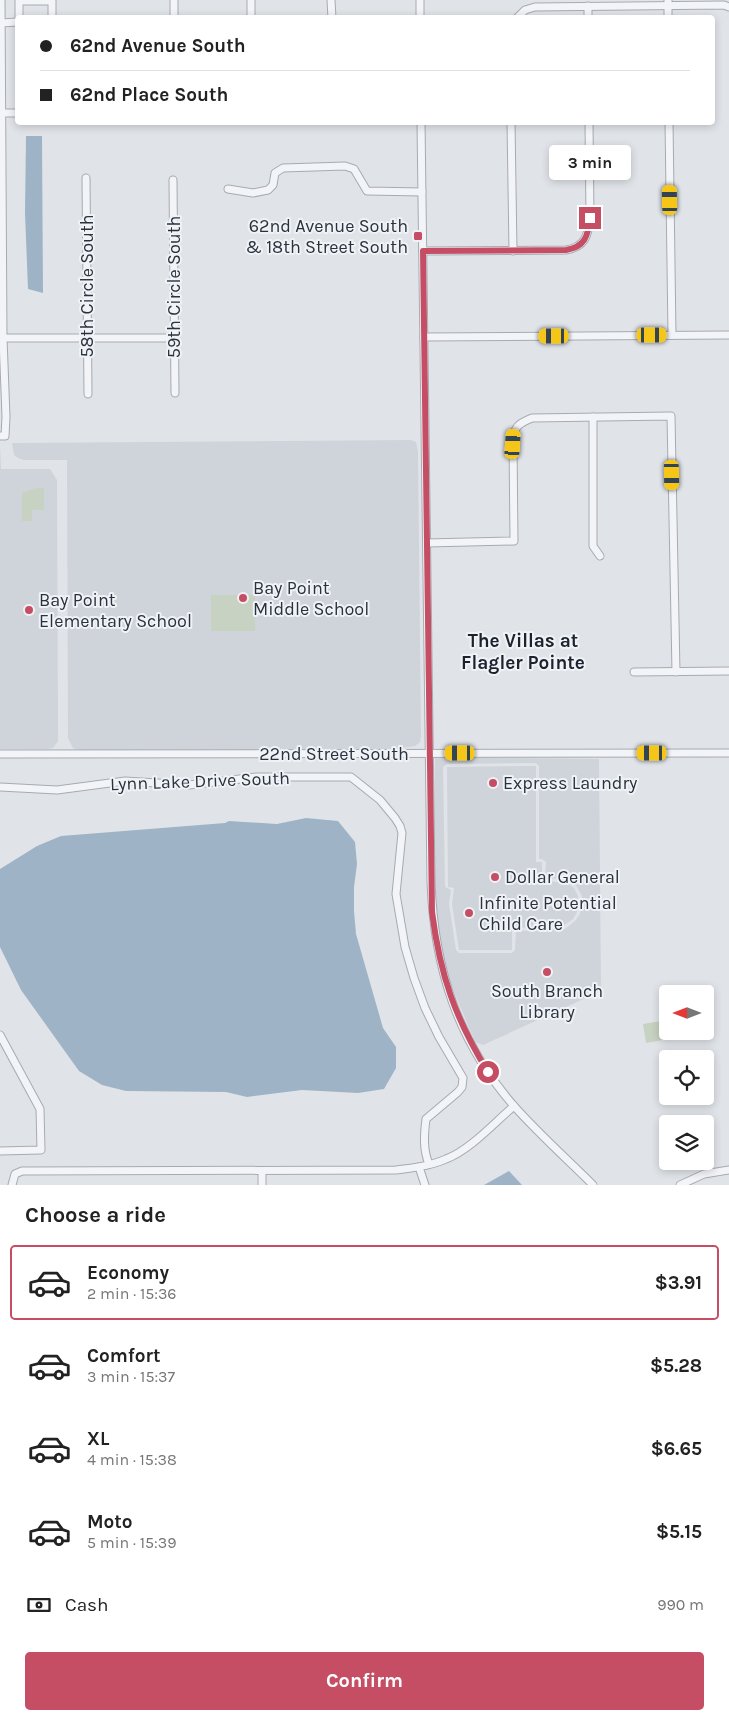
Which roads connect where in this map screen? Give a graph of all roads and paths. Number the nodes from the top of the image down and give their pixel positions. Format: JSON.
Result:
{"nodes":[{"id":1,"x":0,"y":0,"type":"edge"},
{"id":2,"x":174,"y":0,"type":"edge"},
{"id":3,"x":251,"y":0,"type":"edge"},
{"id":4,"x":331,"y":0,"type":"edge"},
{"id":5,"x":420,"y":0,"type":"edge"},
{"id":6,"x":668,"y":3,"type":"edge"},
{"id":7,"x":588,"y":6,"type":"junction"},
{"id":8,"x":729,"y":7,"type":"edge"},
{"id":9,"x":18,"y":15,"type":"edge"},
{"id":10,"x":52,"y":15,"type":"edge"},
{"id":11,"x":174,"y":15,"type":"edge"},
{"id":12,"x":251,"y":15,"type":"edge"},
{"id":13,"x":332,"y":15,"type":"edge"},
{"id":14,"x":420,"y":15,"type":"edge"},
{"id":15,"x":520,"y":15,"type":"edge"},
{"id":16,"x":588,"y":15,"type":"edge"},
{"id":17,"x":15,"y":22,"type":"edge"},
{"id":18,"x":1,"y":23,"type":"edge"},
{"id":19,"x":1,"y":113,"type":"junction"},
{"id":20,"x":15,"y":113,"type":"edge"},
{"id":21,"x":421,"y":125,"type":"edge"},
{"id":22,"x":511,"y":125,"type":"edge"},
{"id":23,"x":589,"y":125,"type":"edge"},
{"id":24,"x":669,"y":125,"type":"edge"},
{"id":25,"x":86,"y":178,"type":"dead end"},
{"id":26,"x":173,"y":180,"type":"dead end"},
{"id":27,"x":228,"y":189,"type":"dead end"},
{"id":28,"x":422,"y":192,"type":"junction"},
{"id":29,"x":423,"y":251,"type":"junction"},
{"id":30,"x":513,"y":251,"type":"junction"},
{"id":31,"x":729,"y":334,"type":"edge"},
{"id":32,"x":672,"y":335,"type":"junction"},
{"id":33,"x":87,"y":337,"type":"junction"},
{"id":34,"x":424,"y":337,"type":"junction"},
{"id":35,"x":4,"y":338,"type":"junction"},
{"id":36,"x":174,"y":338,"type":"junction"},
{"id":37,"x":175,"y":393,"type":"dead end"},
{"id":38,"x":88,"y":394,"type":"dead end"},
{"id":39,"x":593,"y":417,"type":"junction"},
{"id":40,"x":2,"y":436,"type":"edge"},
{"id":41,"x":427,"y":542,"type":"junction"},
{"id":42,"x":600,"y":556,"type":"dead end"},
{"id":43,"x":729,"y":671,"type":"edge"},
{"id":44,"x":634,"y":672,"type":"dead end"},
{"id":45,"x":676,"y":672,"type":"junction"},
{"id":46,"x":429,"y":753,"type":"junction"},
{"id":47,"x":729,"y":753,"type":"edge"},
{"id":48,"x":0,"y":754,"type":"edge"},
{"id":49,"x":0,"y":788,"type":"edge"},
{"id":50,"x":0,"y":1035,"type":"edge"},
{"id":51,"x":514,"y":1106,"type":"junction"},
{"id":52,"x":0,"y":1151,"type":"edge"},
{"id":53,"x":429,"y":1164,"type":"junction"},
{"id":54,"x":419,"y":1167,"type":"junction"},
{"id":55,"x":729,"y":1170,"type":"edge"},
{"id":56,"x":262,"y":1171,"type":"junction"},
{"id":57,"x":12,"y":1185,"type":"edge"},
{"id":58,"x":262,"y":1185,"type":"edge"},
{"id":59,"x":425,"y":1185,"type":"edge"},
{"id":60,"x":593,"y":1185,"type":"edge"},
{"id":61,"x":680,"y":1185,"type":"edge"}],
"edges":[{"from":1,"to":18,"type":"street"},
{"from":2,"to":11,"type":"street"},
{"from":3,"to":12,"type":"street"},
{"from":4,"to":13,"type":"street"},
{"from":5,"to":14,"type":"street"},
{"from":6,"to":7,"type":"street"},
{"from":6,"to":8,"type":"street"},
{"from":7,"to":15,"type":"street"},
{"from":7,"to":16,"type":"street"},
{"from":9,"to":10,"type":"street"},
{"from":17,"to":18,"type":"street"},
{"from":18,"to":19,"type":"street"},
{"from":19,"to":20,"type":"street"},
{"from":19,"to":35,"type":"street"},
{"from":21,"to":28,"type":"street"},
{"from":22,"to":30,"type":"street"},
{"from":23,"to":30,"type":"street"},
{"from":24,"to":32,"type":"street"},
{"from":25,"to":33,"type":"street","name":"58th Circle South"},
{"from":26,"to":36,"type":"street","name":"59th Circle South"},
{"from":27,"to":28,"type":"street"},
{"from":28,"to":29,"type":"street"},
{"from":29,"to":30,"type":"street"},
{"from":29,"to":34,"type":"street"},
{"from":31,"to":32,"type":"street"},
{"from":32,"to":34,"type":"street"},
{"from":33,"to":35,"type":"street"},
{"from":33,"to":36,"type":"street"},
{"from":33,"to":38,"type":"street","name":"58th Circle South"},
{"from":34,"to":41,"type":"street"},
{"from":35,"to":40,"type":"street"},
{"from":36,"to":37,"type":"street","name":"59th Circle South"},
{"from":39,"to":41,"type":"street"},
{"from":39,"to":42,"type":"street"},
{"from":39,"to":45,"type":"street"},
{"from":41,"to":46,"type":"street"},
{"from":43,"to":45,"type":"street"},
{"from":44,"to":45,"type":"street"},
{"from":46,"to":47,"type":"street","name":"22nd Street South"},
{"from":46,"to":48,"type":"street","name":"22nd Street South"},
{"from":46,"to":51,"type":"street"},
{"from":49,"to":53,"type":"street","name":"Lynn Lake Drive South"},
{"from":50,"to":52,"type":"street"},
{"from":51,"to":53,"type":"street"},
{"from":51,"to":60,"type":"street"},
{"from":53,"to":54,"type":"street"},
{"from":54,"to":56,"type":"street"},
{"from":54,"to":59,"type":"street"},
{"from":55,"to":61,"type":"street"},
{"from":56,"to":57,"type":"street"},
{"from":56,"to":58,"type":"street"}]}
